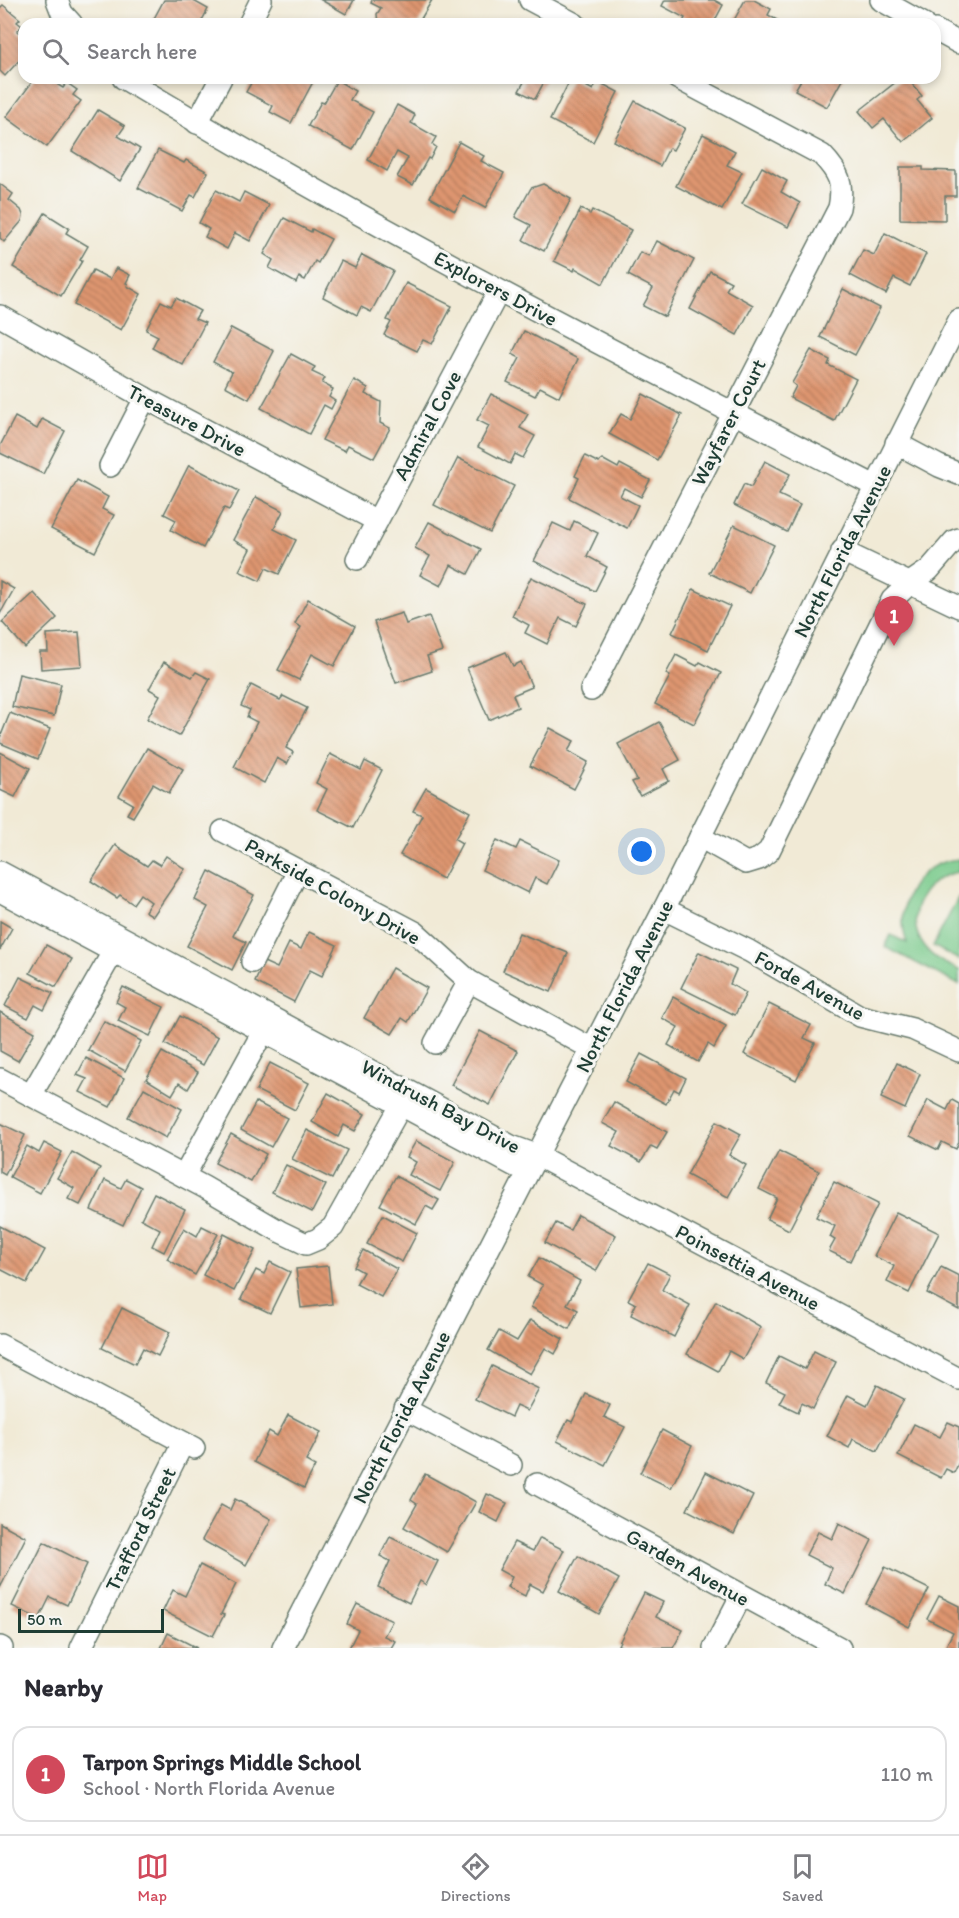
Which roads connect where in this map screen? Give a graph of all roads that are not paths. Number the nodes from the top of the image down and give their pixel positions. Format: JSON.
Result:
{"nodes":[{"id":1,"x":57,"y":0,"type":"edge"},
{"id":2,"x":261,"y":0,"type":"edge"},
{"id":3,"x":530,"y":0,"type":"edge"},
{"id":4,"x":881,"y":0,"type":"edge"},
{"id":5,"x":67,"y":18,"type":"edge"},
{"id":6,"x":252,"y":18,"type":"edge"},
{"id":7,"x":564,"y":18,"type":"edge"},
{"id":8,"x":913,"y":18,"type":"edge"},
{"id":9,"x":941,"y":33,"type":"edge"},
{"id":10,"x":959,"y":43,"type":"edge"},
{"id":11,"x":133,"y":84,"type":"edge"},
{"id":12,"x":218,"y":84,"type":"edge"},
{"id":13,"x":688,"y":84,"type":"edge"},
{"id":14,"x":197,"y":123,"type":"junction"},
{"id":15,"x":499,"y":291,"type":"junction"},
{"id":16,"x":0,"y":316,"type":"edge"},
{"id":17,"x":959,"y":320,"type":"edge"},
{"id":18,"x":145,"y":398,"type":"junction"},
{"id":19,"x":732,"y":413,"type":"junction"},
{"id":20,"x":896,"y":443,"type":"junction"},
{"id":21,"x":110,"y":466,"type":"dead end"},
{"id":22,"x":959,"y":474,"type":"edge"},
{"id":23,"x":875,"y":486,"type":"junction"},
{"id":24,"x":376,"y":521,"type":"junction"},
{"id":25,"x":959,"y":539,"type":"edge"},
{"id":26,"x":842,"y":551,"type":"junction"},
{"id":27,"x":357,"y":559,"type":"dead end"},
{"id":28,"x":910,"y":583,"type":"junction"},
{"id":29,"x":959,"y":608,"type":"edge"},
{"id":30,"x":591,"y":690,"type":"dead end"},
{"id":31,"x":223,"y":831,"type":"dead end"},
{"id":32,"x":700,"y":837,"type":"junction"},
{"id":33,"x":298,"y":871,"type":"junction"},
{"id":34,"x":0,"y":872,"type":"edge"},
{"id":35,"x":0,"y":891,"type":"edge"},
{"id":36,"x":664,"y":909,"type":"junction"},
{"id":37,"x":118,"y":944,"type":"junction"},
{"id":38,"x":252,"y":962,"type":"dead end"},
{"id":39,"x":469,"y":981,"type":"junction"},
{"id":40,"x":268,"y":1024,"type":"junction"},
{"id":41,"x":435,"y":1043,"type":"dead end"},
{"id":42,"x":592,"y":1049,"type":"junction"},
{"id":43,"x":959,"y":1051,"type":"edge"},
{"id":44,"x":0,"y":1079,"type":"edge"},
{"id":45,"x":32,"y":1095,"type":"junction"},
{"id":46,"x":405,"y":1097,"type":"junction"},
{"id":47,"x":536,"y":1155,"type":"junction"},
{"id":48,"x":184,"y":1176,"type":"junction"},
{"id":49,"x":0,"y":1345,"type":"edge"},
{"id":50,"x":959,"y":1379,"type":"edge"},
{"id":51,"x":405,"y":1409,"type":"junction"},
{"id":52,"x":511,"y":1465,"type":"dead end"},
{"id":53,"x":537,"y":1484,"type":"dead end"},
{"id":54,"x":741,"y":1596,"type":"junction"},
{"id":55,"x":81,"y":1648,"type":"edge"},
{"id":56,"x":283,"y":1648,"type":"edge"},
{"id":57,"x":714,"y":1648,"type":"edge"},
{"id":58,"x":840,"y":1648,"type":"edge"}],
"edges":[{"from":1,"to":5,"type":"street"},
{"from":2,"to":6,"type":"street"},
{"from":3,"to":7,"type":"street"},
{"from":4,"to":8,"type":"street"},
{"from":9,"to":10,"type":"street"},
{"from":11,"to":14,"type":"street","name":"Explorers Drive"},
{"from":12,"to":14,"type":"street"},
{"from":13,"to":19,"type":"street","name":"Wayfarer Court"},
{"from":14,"to":15,"type":"street","name":"Explorers Drive"},
{"from":15,"to":19,"type":"street","name":"Explorers Drive"},
{"from":15,"to":24,"type":"street","name":"Admiral Cove"},
{"from":16,"to":18,"type":"street","name":"Treasure Drive"},
{"from":17,"to":20,"type":"street","name":"North Florida Avenue"},
{"from":18,"to":21,"type":"street"},
{"from":18,"to":24,"type":"street","name":"Treasure Drive"},
{"from":19,"to":23,"type":"street","name":"Explorers Drive"},
{"from":19,"to":30,"type":"street","name":"Wayfarer Court"},
{"from":20,"to":22,"type":"street"},
{"from":20,"to":23,"type":"street","name":"North Florida Avenue"},
{"from":23,"to":26,"type":"street","name":"North Florida Avenue"},
{"from":24,"to":27,"type":"street","name":"Admiral Cove"},
{"from":25,"to":28,"type":"street"},
{"from":26,"to":28,"type":"street"},
{"from":26,"to":32,"type":"street","name":"North Florida Avenue"},
{"from":28,"to":29,"type":"street"},
{"from":28,"to":32,"type":"street"},
{"from":31,"to":33,"type":"street","name":"Parkside Colony Drive"},
{"from":32,"to":36,"type":"street","name":"North Florida Avenue"},
{"from":33,"to":38,"type":"street"},
{"from":33,"to":39,"type":"street","name":"Parkside Colony Drive"},
{"from":34,"to":37,"type":"street","name":"Windrush Bay Drive"},
{"from":35,"to":37,"type":"street","name":"Windrush Bay Drive"},
{"from":36,"to":42,"type":"street","name":"North Florida Avenue"},
{"from":36,"to":43,"type":"street","name":"Forde Avenue"},
{"from":37,"to":40,"type":"street","name":"Windrush Bay Drive"},
{"from":37,"to":45,"type":"street"},
{"from":39,"to":41,"type":"street"},
{"from":39,"to":42,"type":"street","name":"Parkside Colony Drive"},
{"from":40,"to":46,"type":"street","name":"Windrush Bay Drive"},
{"from":40,"to":48,"type":"street"},
{"from":42,"to":47,"type":"street","name":"North Florida Avenue"},
{"from":44,"to":45,"type":"street"},
{"from":45,"to":48,"type":"street"},
{"from":46,"to":47,"type":"street","name":"Windrush Bay Drive"},
{"from":46,"to":48,"type":"street"},
{"from":47,"to":50,"type":"street","name":"Poinsettia Avenue"},
{"from":47,"to":51,"type":"street","name":"North Florida Avenue"},
{"from":49,"to":55,"type":"street","name":"Trafford Street"},
{"from":51,"to":52,"type":"street"},
{"from":51,"to":56,"type":"street","name":"North Florida Avenue"},
{"from":53,"to":54,"type":"street","name":"Garden Avenue"},
{"from":54,"to":57,"type":"street"},
{"from":54,"to":58,"type":"street","name":"Garden Avenue"}]}
